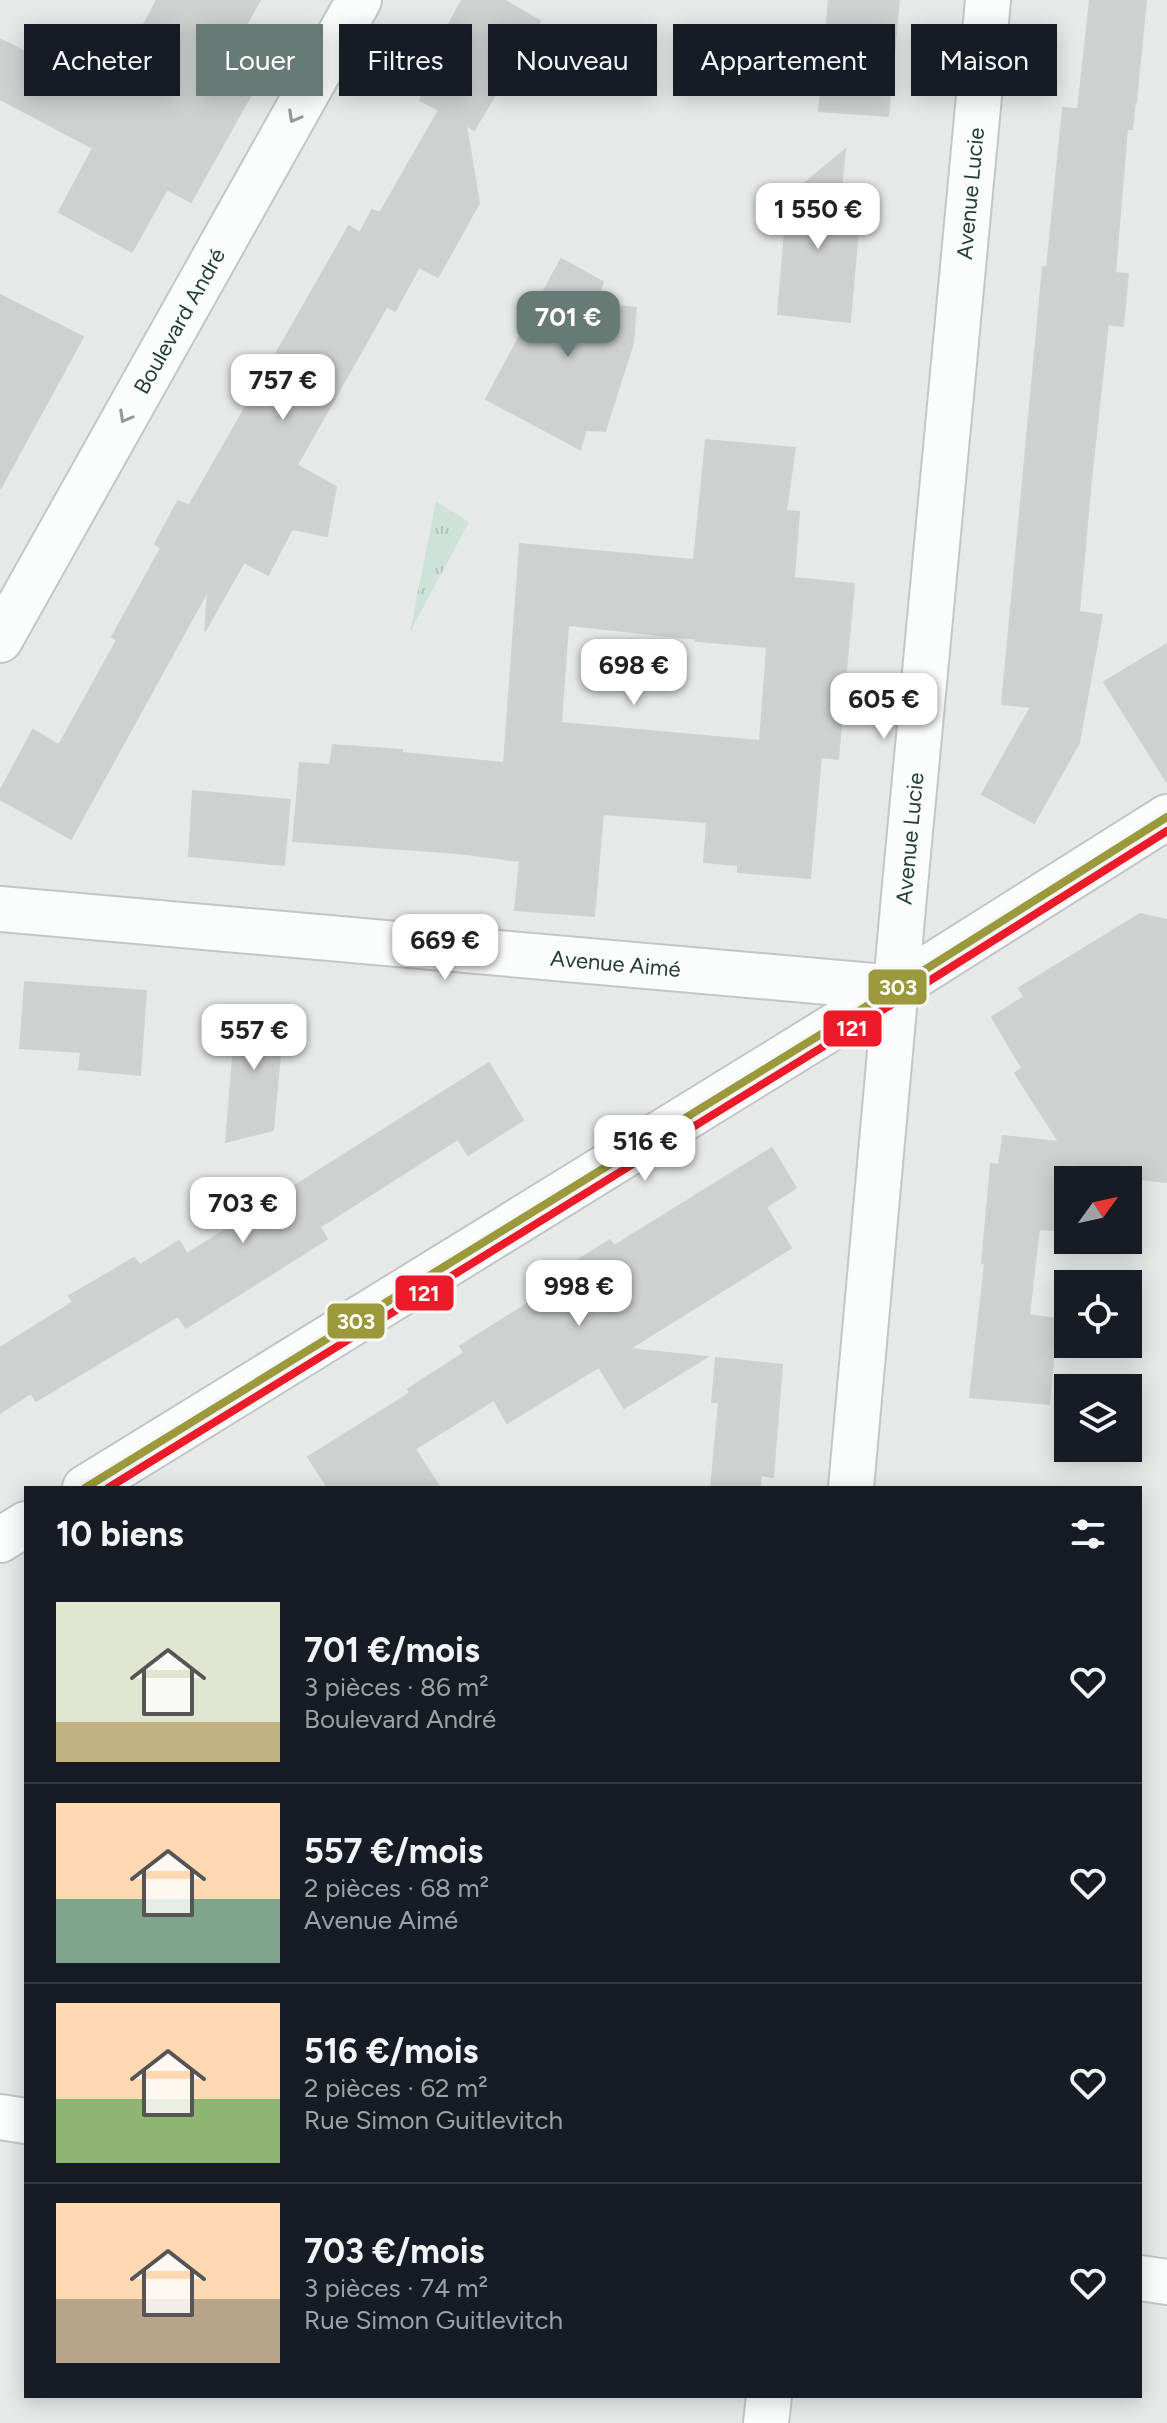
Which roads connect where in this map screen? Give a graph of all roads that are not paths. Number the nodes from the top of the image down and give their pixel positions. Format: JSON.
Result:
{"nodes":[{"id":1,"x":359,"y":0,"type":"edge"},
{"id":2,"x":988,"y":0,"type":"edge"},
{"id":3,"x":0,"y":640,"type":"edge"},
{"id":4,"x":1167,"y":817,"type":"edge"},
{"id":5,"x":0,"y":909,"type":"edge"},
{"id":6,"x":896,"y":988,"type":"junction"},
{"id":7,"x":88,"y":1486,"type":"edge"},
{"id":8,"x":851,"y":1486,"type":"edge"},
{"id":9,"x":24,"y":1525,"type":"edge"},
{"id":10,"x":0,"y":1540,"type":"edge"},
{"id":11,"x":0,"y":2117,"type":"edge"},
{"id":12,"x":24,"y":2121,"type":"edge"},
{"id":13,"x":1142,"y":2278,"type":"edge"},
{"id":14,"x":1167,"y":2282,"type":"edge"},
{"id":15,"x":769,"y":2398,"type":"edge"},
{"id":16,"x":766,"y":2423,"type":"edge"}],
"edges":[{"from":1,"to":3,"type":"street","name":"Boulevard André","one_way":true},
{"from":2,"to":6,"type":"street","name":"Avenue Lucie"},
{"from":4,"to":6,"type":"street"},
{"from":5,"to":6,"type":"street","name":"Avenue Aimé"},
{"from":6,"to":7,"type":"street"},
{"from":6,"to":8,"type":"street","name":"Avenue Lucie"},
{"from":9,"to":10,"type":"street"},
{"from":11,"to":12,"type":"street"},
{"from":13,"to":14,"type":"street"},
{"from":15,"to":16,"type":"street"}]}
